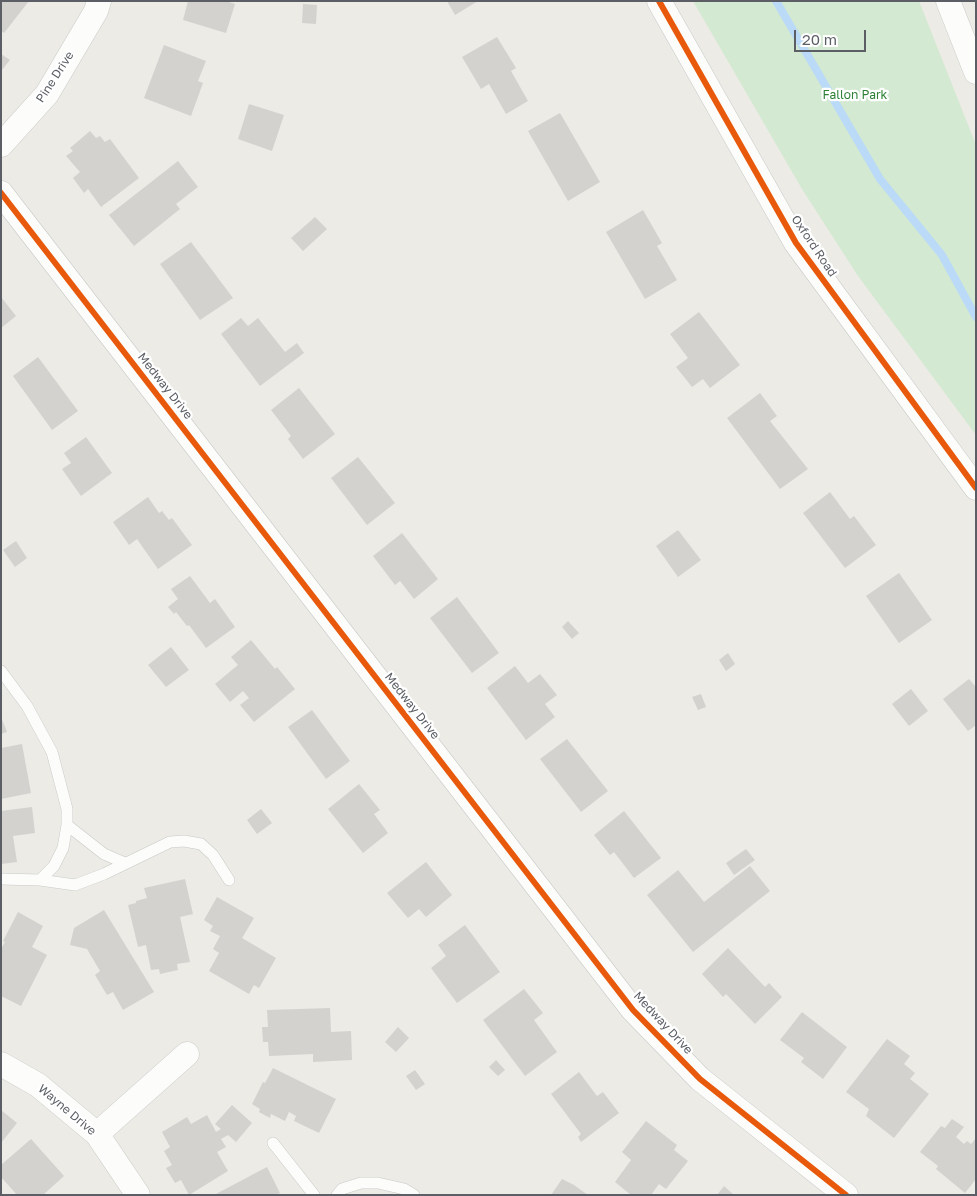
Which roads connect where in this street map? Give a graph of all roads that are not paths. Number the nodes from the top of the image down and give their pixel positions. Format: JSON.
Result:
{"nodes":[{"id":1,"x":99,"y":1,"type":"edge"},
{"id":2,"x":659,"y":1,"type":"edge"},
{"id":3,"x":948,"y":1,"type":"edge"},
{"id":4,"x":976,"y":72,"type":"edge"},
{"id":5,"x":1,"y":145,"type":"edge"},
{"id":6,"x":1,"y":193,"type":"edge"},
{"id":7,"x":976,"y":488,"type":"edge"},
{"id":8,"x":1,"y":671,"type":"edge"},
{"id":9,"x":67,"y":826,"type":"junction"},
{"id":10,"x":125,"y":863,"type":"junction"},
{"id":11,"x":1,"y":879,"type":"edge"},
{"id":12,"x":40,"y":880,"type":"junction"},
{"id":13,"x":230,"y":880,"type":"dead end"},
{"id":14,"x":187,"y":1054,"type":"dead end"},
{"id":15,"x":1,"y":1064,"type":"edge"},
{"id":16,"x":97,"y":1134,"type":"junction"},
{"id":17,"x":273,"y":1143,"type":"dead end"},
{"id":18,"x":138,"y":1195,"type":"edge"},
{"id":19,"x":314,"y":1195,"type":"edge"},
{"id":20,"x":337,"y":1195,"type":"edge"},
{"id":21,"x":414,"y":1195,"type":"edge"},
{"id":22,"x":846,"y":1195,"type":"edge"}],
"edges":[{"from":1,"to":5,"type":"street","name":"Pine Drive"},
{"from":2,"to":7,"type":"street","name":"Oxford Road"},
{"from":3,"to":4,"type":"street"},
{"from":6,"to":22,"type":"street","name":"Medway Drive"},
{"from":8,"to":9,"type":"lane"},
{"from":9,"to":10,"type":"lane"},
{"from":9,"to":12,"type":"lane"},
{"from":10,"to":12,"type":"lane"},
{"from":10,"to":13,"type":"lane"},
{"from":11,"to":12,"type":"lane"},
{"from":14,"to":16,"type":"street"},
{"from":15,"to":16,"type":"street","name":"Wayne Drive"},
{"from":16,"to":18,"type":"street","name":"Wayne Drive"},
{"from":17,"to":19,"type":"lane"},
{"from":20,"to":21,"type":"lane"}]}
